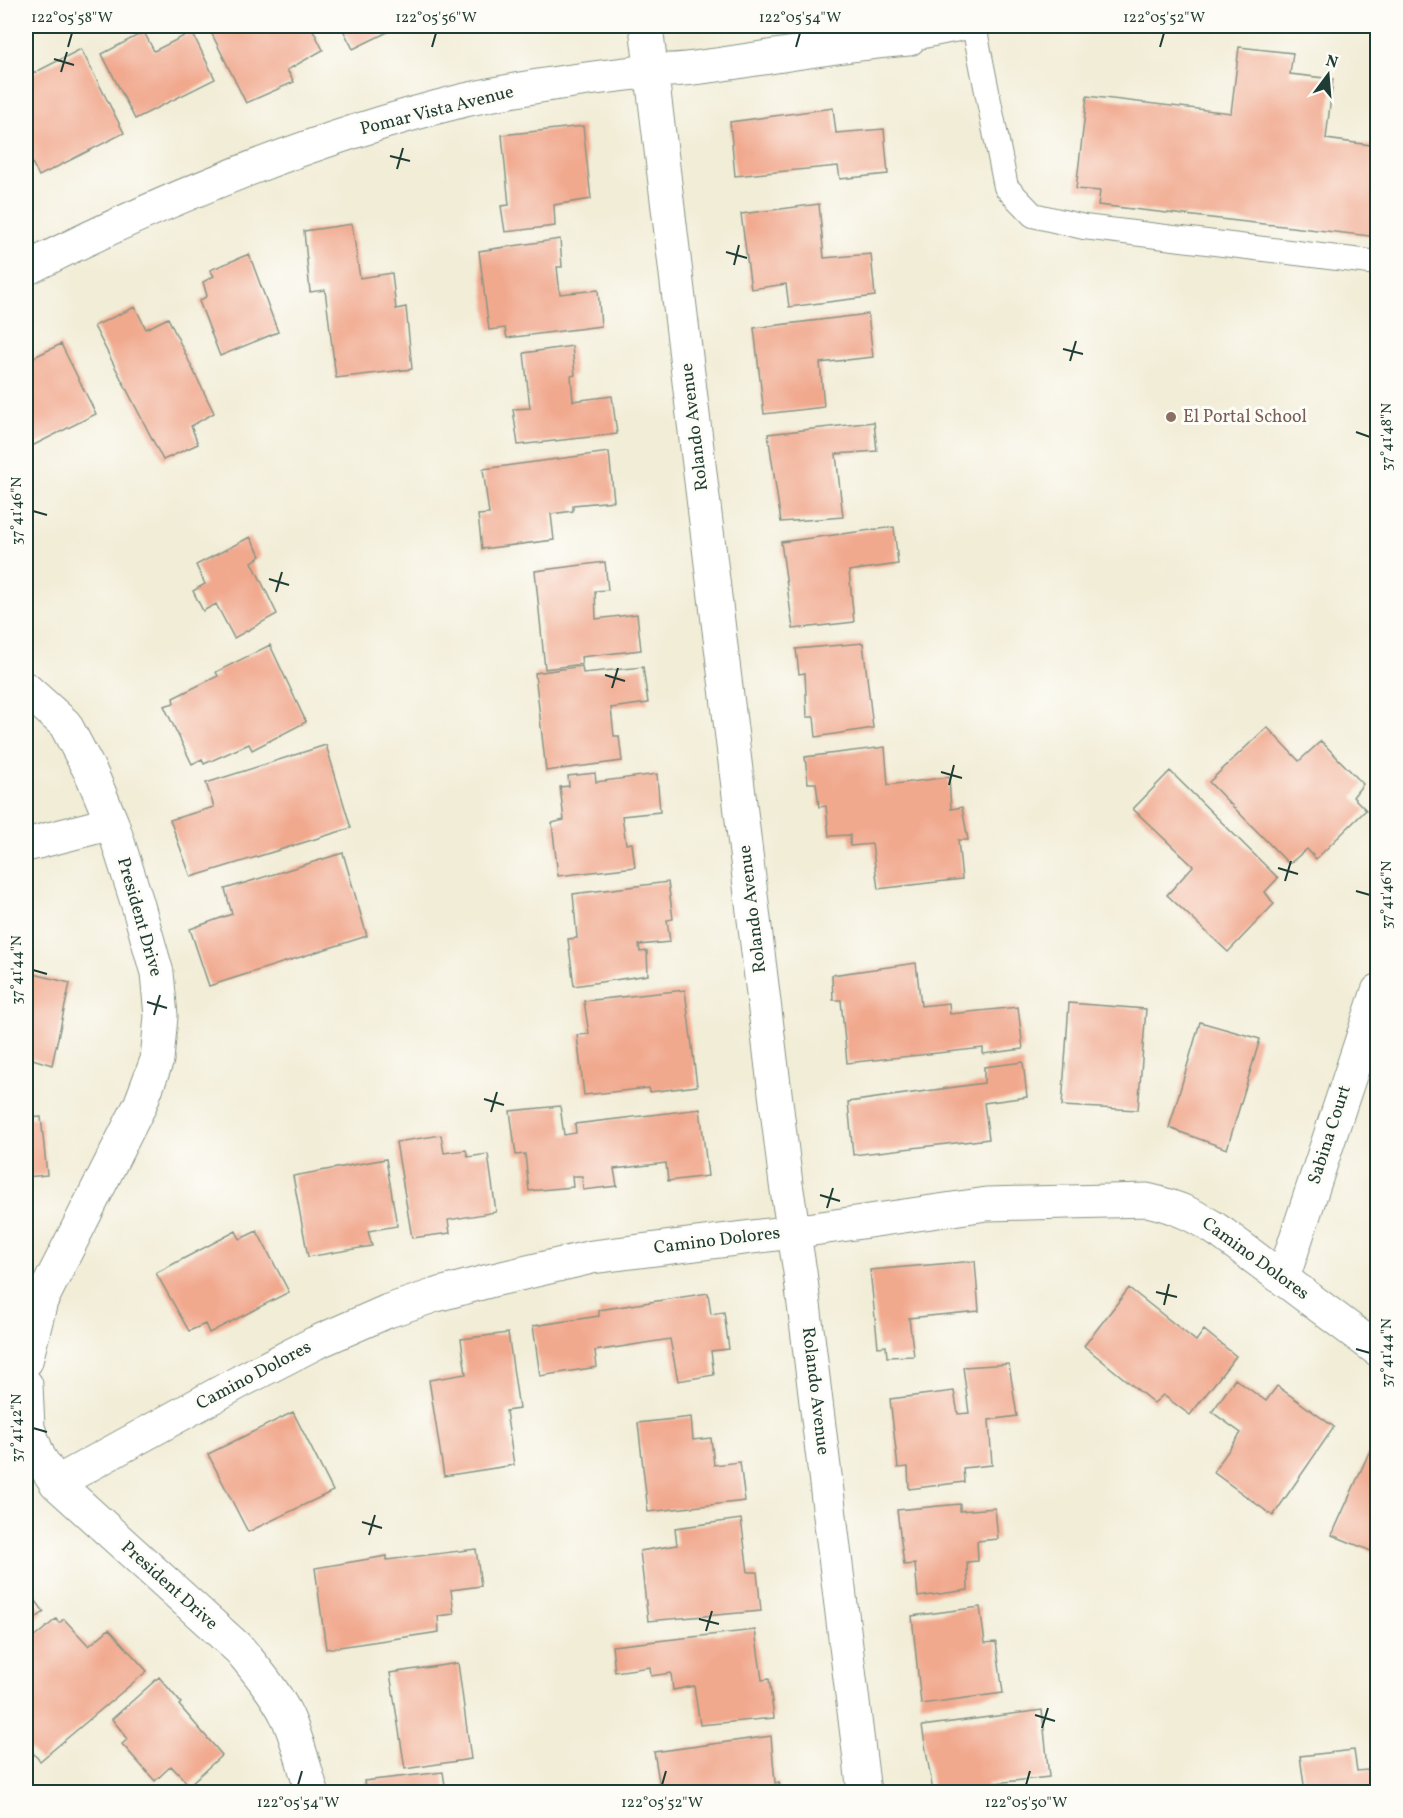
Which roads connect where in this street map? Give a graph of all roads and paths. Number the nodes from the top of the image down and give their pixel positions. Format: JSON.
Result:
{"nodes":[{"id":1,"x":646,"y":26,"type":"edge"},
{"id":2,"x":974,"y":26,"type":"edge"},
{"id":3,"x":909,"y":39,"type":"joint"},
{"id":4,"x":652,"y":71,"type":"junction"},
{"id":5,"x":1377,"y":263,"type":"edge"},
{"id":6,"x":26,"y":269,"type":"edge"},
{"id":7,"x":26,"y":689,"type":"edge"},
{"id":8,"x":112,"y":824,"type":"junction"},
{"id":9,"x":26,"y":845,"type":"edge"},
{"id":10,"x":1377,"y":991,"type":"edge"},
{"id":11,"x":794,"y":1232,"type":"junction"},
{"id":12,"x":1283,"y":1278,"type":"junction"},
{"id":13,"x":1377,"y":1350,"type":"edge"},
{"id":14,"x":26,"y":1361,"type":"edge"},
{"id":15,"x":26,"y":1385,"type":"edge"},
{"id":16,"x":56,"y":1483,"type":"junction"},
{"id":17,"x":312,"y":1792,"type":"edge"},
{"id":18,"x":864,"y":1792,"type":"edge"}],
"edges":[{"from":1,"to":4,"type":"street","name":"Rolando Avenue"},
{"from":2,"to":3,"type":"lane"},
{"from":2,"to":5,"type":"lane"},
{"from":3,"to":4,"type":"street","name":"Pomar Vista Avenue"},
{"from":4,"to":6,"type":"street","name":"Pomar Vista Avenue"},
{"from":4,"to":11,"type":"street","name":"Rolando Avenue"},
{"from":7,"to":8,"type":"street","name":"President Drive"},
{"from":8,"to":9,"type":"street"},
{"from":8,"to":14,"type":"street","name":"President Drive"},
{"from":10,"to":12,"type":"street","name":"Sabina Court"},
{"from":11,"to":12,"type":"street","name":"Camino Dolores"},
{"from":11,"to":16,"type":"street","name":"Camino Dolores"},
{"from":11,"to":18,"type":"street","name":"Rolando Avenue"},
{"from":12,"to":13,"type":"street","name":"Camino Dolores"},
{"from":15,"to":16,"type":"street","name":"President Drive"},
{"from":16,"to":17,"type":"street","name":"President Drive"}]}
